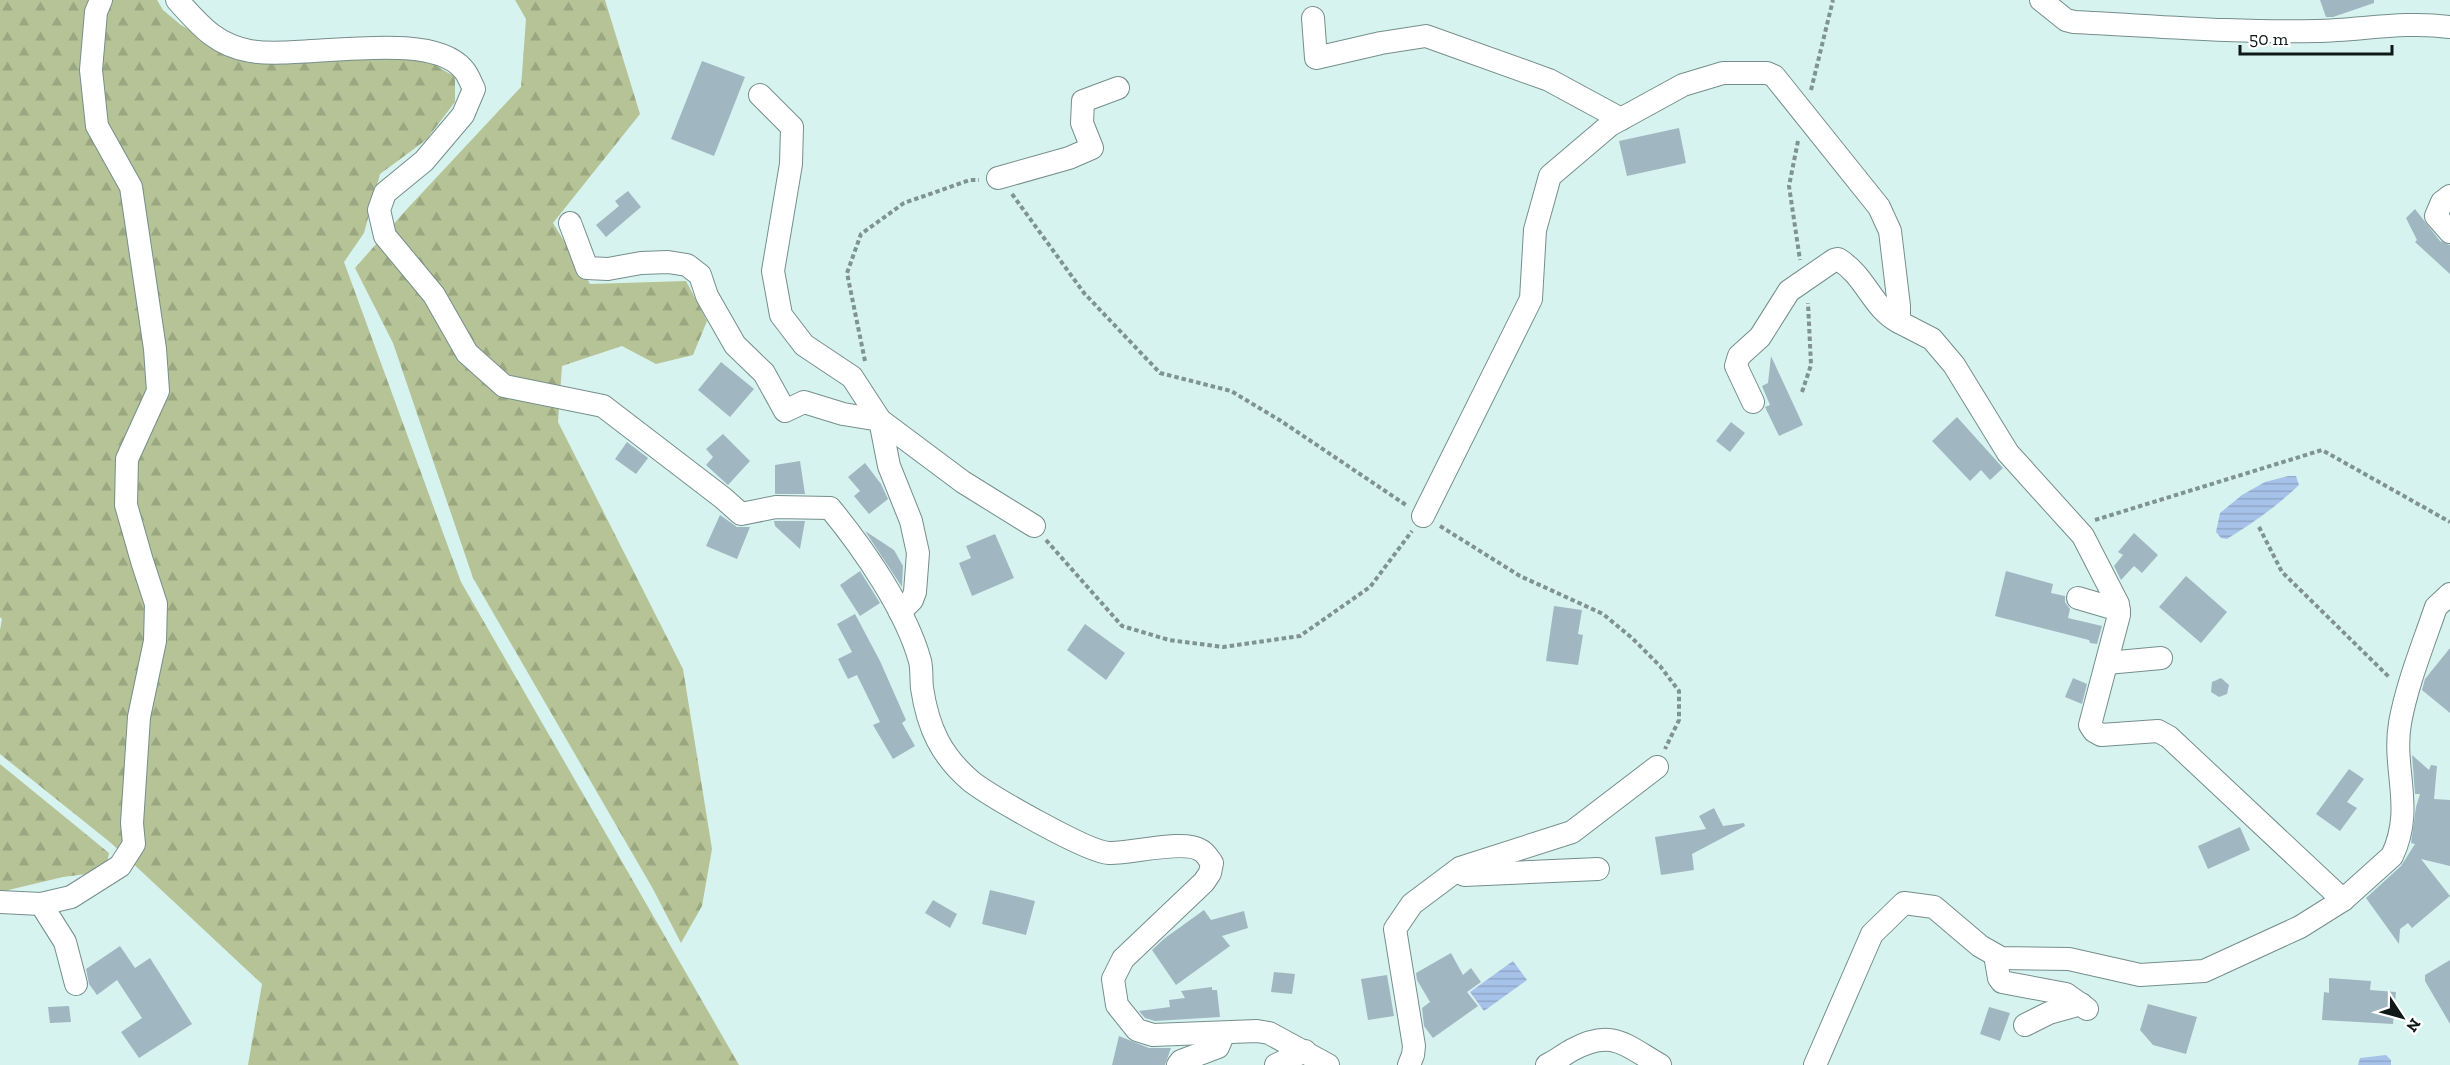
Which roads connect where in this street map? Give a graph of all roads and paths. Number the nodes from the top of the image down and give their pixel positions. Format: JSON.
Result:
{"nodes":[{"id":1,"x":101,"y":0,"type":"edge"},
{"id":2,"x":177,"y":0,"type":"edge"},
{"id":3,"x":1833,"y":0,"type":"edge"},
{"id":4,"x":2041,"y":0,"type":"edge"},
{"id":5,"x":1314,"y":18,"type":"dead end"},
{"id":6,"x":2450,"y":27,"type":"edge"},
{"id":7,"x":1119,"y":88,"type":"dead end"},
{"id":8,"x":760,"y":95,"type":"dead end"},
{"id":9,"x":1805,"y":114,"type":"junction"},
{"id":10,"x":1621,"y":119,"type":"junction"},
{"id":11,"x":998,"y":178,"type":"junction"},
{"id":12,"x":2450,"y":196,"type":"edge"},
{"id":13,"x":570,"y":223,"type":"dead end"},
{"id":14,"x":2450,"y":232,"type":"edge"},
{"id":15,"x":1804,"y":280,"type":"junction"},
{"id":16,"x":1899,"y":322,"type":"junction"},
{"id":17,"x":867,"y":369,"type":"dead end"},
{"id":18,"x":1802,"y":392,"type":"dead end"},
{"id":19,"x":1753,"y":402,"type":"dead end"},
{"id":20,"x":880,"y":420,"type":"junction"},
{"id":21,"x":1423,"y":516,"type":"junction"},
{"id":22,"x":2450,"y":522,"type":"edge"},
{"id":23,"x":1034,"y":526,"type":"joint"},
{"id":24,"x":2074,"y":526,"type":"junction"},
{"id":25,"x":2259,"y":527,"type":"dead end"},
{"id":26,"x":2450,"y":594,"type":"edge"},
{"id":27,"x":2078,"y":598,"type":"dead end"},
{"id":28,"x":2118,"y":610,"type":"junction"},
{"id":29,"x":900,"y":612,"type":"junction"},
{"id":30,"x":2161,"y":657,"type":"dead end"},
{"id":31,"x":2107,"y":663,"type":"junction"},
{"id":32,"x":2408,"y":695,"type":"junction"},
{"id":33,"x":1657,"y":767,"type":"joint"},
{"id":34,"x":1598,"y":869,"type":"dead end"},
{"id":35,"x":1451,"y":875,"type":"junction"},
{"id":36,"x":2343,"y":900,"type":"junction"},
{"id":37,"x":0,"y":902,"type":"edge"},
{"id":38,"x":41,"y":904,"type":"junction"},
{"id":39,"x":1995,"y":955,"type":"junction"},
{"id":40,"x":76,"y":984,"type":"dead end"},
{"id":41,"x":2025,"y":1025,"type":"dead end"},
{"id":42,"x":1224,"y":1033,"type":"junction"},
{"id":43,"x":1305,"y":1052,"type":"junction"},
{"id":44,"x":1555,"y":1063,"type":"edge"},
{"id":45,"x":1178,"y":1065,"type":"edge"},
{"id":46,"x":1276,"y":1065,"type":"edge"},
{"id":47,"x":1328,"y":1065,"type":"edge"},
{"id":48,"x":1409,"y":1065,"type":"edge"},
{"id":49,"x":1582,"y":1065,"type":"edge"},
{"id":50,"x":1659,"y":1065,"type":"edge"},
{"id":51,"x":1815,"y":1065,"type":"edge"}],
"edges":[{"from":1,"to":38,"type":"street"},
{"from":2,"to":29,"type":"street"},
{"from":3,"to":9,"type":"path"},
{"from":4,"to":6,"type":"street"},
{"from":5,"to":10,"type":"street"},
{"from":7,"to":11,"type":"street"},
{"from":8,"to":20,"type":"street"},
{"from":9,"to":10,"type":"street"},
{"from":9,"to":15,"type":"path"},
{"from":9,"to":16,"type":"street"},
{"from":10,"to":21,"type":"street"},
{"from":11,"to":17,"type":"path"},
{"from":11,"to":21,"type":"path"},
{"from":12,"to":14,"type":"street"},
{"from":13,"to":20,"type":"street"},
{"from":15,"to":16,"type":"street"},
{"from":15,"to":18,"type":"path"},
{"from":15,"to":19,"type":"street"},
{"from":16,"to":24,"type":"street"},
{"from":20,"to":23,"type":"street"},
{"from":20,"to":29,"type":"street"},
{"from":21,"to":23,"type":"path"},
{"from":21,"to":33,"type":"path"},
{"from":22,"to":24,"type":"path"},
{"from":24,"to":28,"type":"street"},
{"from":25,"to":32,"type":"path"},
{"from":26,"to":32,"type":"street"},
{"from":27,"to":28,"type":"street"},
{"from":28,"to":31,"type":"street"},
{"from":29,"to":42,"type":"street"},
{"from":30,"to":31,"type":"street"},
{"from":31,"to":36,"type":"street"},
{"from":32,"to":36,"type":"street"},
{"from":33,"to":35,"type":"street"},
{"from":34,"to":35,"type":"street"},
{"from":35,"to":48,"type":"street"},
{"from":36,"to":39,"type":"street"},
{"from":37,"to":38,"type":"street"},
{"from":38,"to":40,"type":"street"},
{"from":39,"to":41,"type":"street"},
{"from":39,"to":51,"type":"street"},
{"from":42,"to":43,"type":"street"},
{"from":42,"to":45,"type":"street"},
{"from":43,"to":46,"type":"street"},
{"from":43,"to":47,"type":"street"},
{"from":44,"to":49,"type":"street"},
{"from":44,"to":50,"type":"street"}]}
